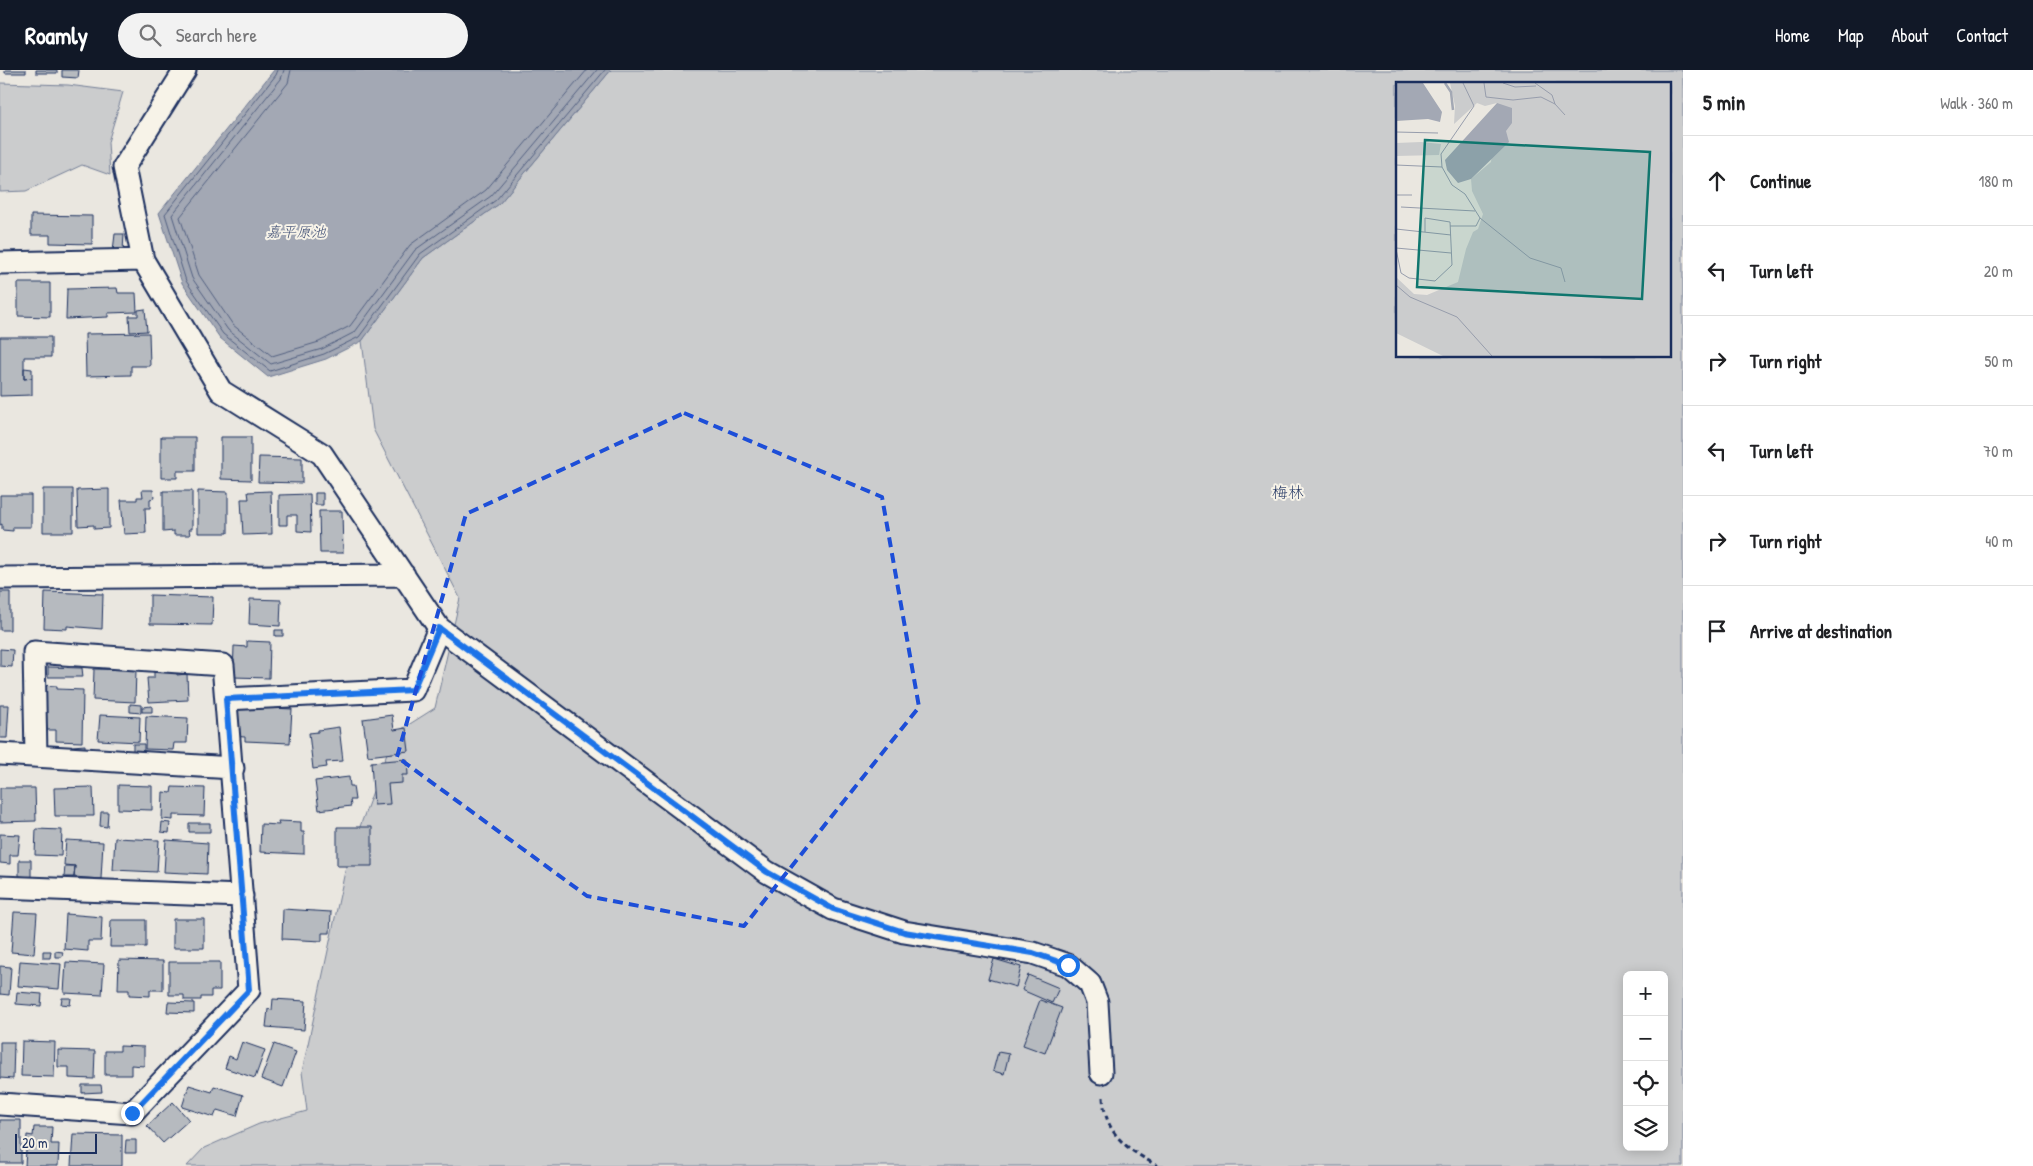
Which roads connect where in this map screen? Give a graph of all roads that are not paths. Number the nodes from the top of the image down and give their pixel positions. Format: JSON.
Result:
{"nodes":[{"id":1,"x":184,"y":70,"type":"edge"},
{"id":2,"x":143,"y":260,"type":"junction"},
{"id":3,"x":0,"y":263,"type":"edge"},
{"id":4,"x":404,"y":575,"type":"junction"},
{"id":5,"x":0,"y":578,"type":"edge"},
{"id":6,"x":439,"y":628,"type":"junction"},
{"id":7,"x":226,"y":699,"type":"junction"},
{"id":8,"x":0,"y":754,"type":"edge"},
{"id":9,"x":36,"y":756,"type":"junction"},
{"id":10,"x":233,"y":768,"type":"junction"},
{"id":11,"x":0,"y":887,"type":"edge"},
{"id":12,"x":242,"y":896,"type":"junction"},
{"id":13,"x":1101,"y":1073,"type":"road end"},
{"id":14,"x":0,"y":1104,"type":"edge"}],
"edges":[{"from":1,"to":2,"type":"street"},
{"from":2,"to":3,"type":"street"},
{"from":2,"to":4,"type":"street"},
{"from":4,"to":5,"type":"street"},
{"from":4,"to":6,"type":"street"},
{"from":6,"to":7,"type":"street"},
{"from":6,"to":13,"type":"street"},
{"from":7,"to":9,"type":"street"},
{"from":7,"to":10,"type":"street"},
{"from":8,"to":9,"type":"street"},
{"from":9,"to":10,"type":"street"},
{"from":10,"to":12,"type":"street"},
{"from":11,"to":12,"type":"street"},
{"from":12,"to":14,"type":"street"}]}
